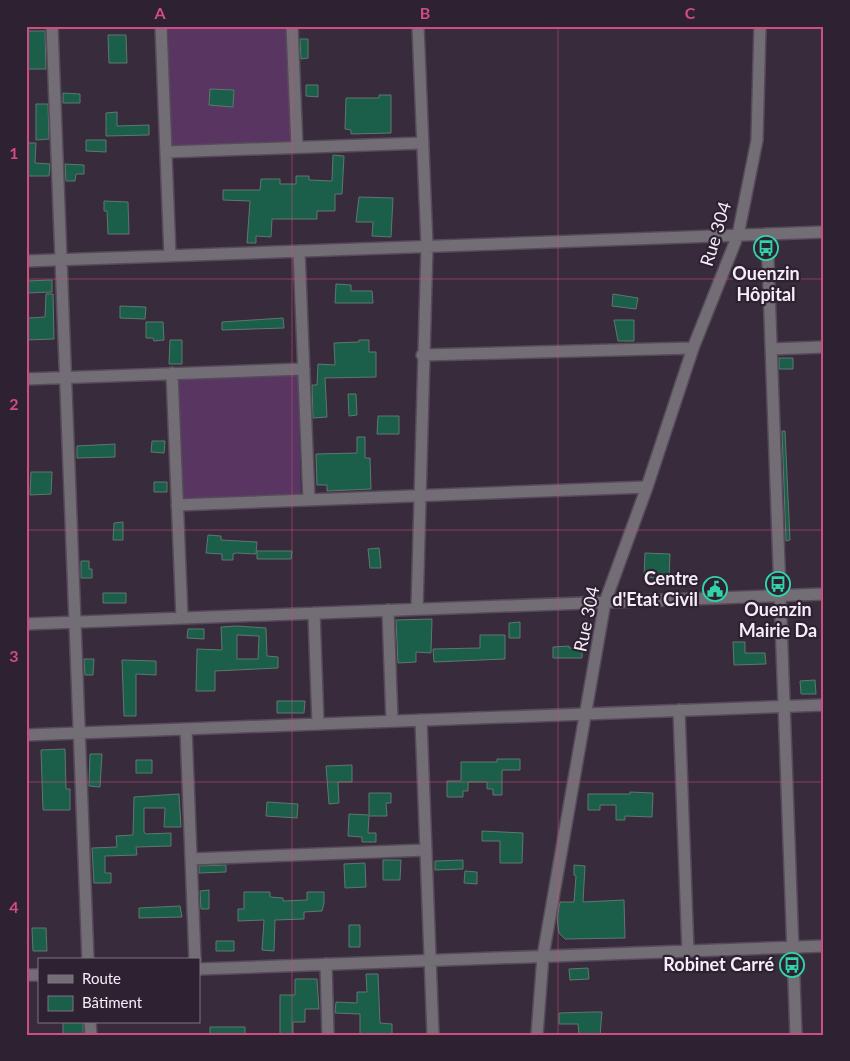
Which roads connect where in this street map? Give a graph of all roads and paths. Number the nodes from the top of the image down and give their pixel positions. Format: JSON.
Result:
{"nodes":[{"id":1,"x":52,"y":26,"type":"edge"},
{"id":2,"x":161,"y":26,"type":"edge"},
{"id":3,"x":292,"y":26,"type":"edge"},
{"id":4,"x":418,"y":26,"type":"edge"},
{"id":5,"x":760,"y":26,"type":"edge"},
{"id":6,"x":423,"y":142,"type":"junction"},
{"id":7,"x":297,"y":147,"type":"junction"},
{"id":8,"x":166,"y":152,"type":"junction"},
{"id":9,"x":824,"y":232,"type":"edge"},
{"id":10,"x":767,"y":234,"type":"junction"},
{"id":11,"x":738,"y":235,"type":"junction"},
{"id":12,"x":427,"y":246,"type":"junction"},
{"id":13,"x":299,"y":251,"type":"junction"},
{"id":14,"x":170,"y":256,"type":"junction"},
{"id":15,"x":61,"y":260,"type":"junction"},
{"id":16,"x":26,"y":261,"type":"edge"},
{"id":17,"x":824,"y":347,"type":"edge"},
{"id":18,"x":693,"y":348,"type":"junction"},
{"id":19,"x":771,"y":349,"type":"junction"},
{"id":20,"x":422,"y":355,"type":"junction"},
{"id":21,"x":304,"y":368,"type":"junction"},
{"id":22,"x":172,"y":373,"type":"junction"},
{"id":23,"x":65,"y":377,"type":"junction"},
{"id":24,"x":26,"y":379,"type":"edge"},
{"id":25,"x":647,"y":487,"type":"junction"},
{"id":26,"x":420,"y":496,"type":"junction"},
{"id":27,"x":309,"y":500,"type":"junction"},
{"id":28,"x":177,"y":505,"type":"junction"},
{"id":29,"x":824,"y":594,"type":"edge"},
{"id":30,"x":780,"y":596,"type":"junction"},
{"id":31,"x":605,"y":602,"type":"junction"},
{"id":32,"x":417,"y":609,"type":"junction"},
{"id":33,"x":388,"y":610,"type":"junction"},
{"id":34,"x":314,"y":613,"type":"junction"},
{"id":35,"x":182,"y":618,"type":"junction"},
{"id":36,"x":75,"y":622,"type":"junction"},
{"id":37,"x":26,"y":624,"type":"edge"},
{"id":38,"x":824,"y":705,"type":"edge"},
{"id":39,"x":784,"y":706,"type":"junction"},
{"id":40,"x":679,"y":710,"type":"junction"},
{"id":41,"x":586,"y":714,"type":"junction"},
{"id":42,"x":421,"y":720,"type":"junction"},
{"id":43,"x":392,"y":721,"type":"junction"},
{"id":44,"x":318,"y":724,"type":"junction"},
{"id":45,"x":186,"y":728,"type":"junction"},
{"id":46,"x":79,"y":733,"type":"junction"},
{"id":47,"x":26,"y":734,"type":"edge"},
{"id":48,"x":426,"y":850,"type":"junction"},
{"id":49,"x":191,"y":859,"type":"junction"},
{"id":50,"x":824,"y":946,"type":"edge"},
{"id":51,"x":793,"y":947,"type":"junction"},
{"id":52,"x":688,"y":951,"type":"junction"},
{"id":53,"x":543,"y":956,"type":"junction"},
{"id":54,"x":88,"y":958,"type":"edge"},
{"id":55,"x":195,"y":958,"type":"edge"},
{"id":56,"x":430,"y":960,"type":"junction"},
{"id":57,"x":326,"y":964,"type":"junction"},
{"id":58,"x":200,"y":969,"type":"edge"},
{"id":59,"x":328,"y":1035,"type":"edge"},
{"id":60,"x":433,"y":1035,"type":"edge"},
{"id":61,"x":537,"y":1035,"type":"edge"},
{"id":62,"x":796,"y":1035,"type":"edge"}],
"edges":[{"from":1,"to":15,"type":"street"},
{"from":2,"to":8,"type":"street"},
{"from":3,"to":7,"type":"street"},
{"from":4,"to":6,"type":"street"},
{"from":5,"to":11,"type":"street","name":"Rue 304"},
{"from":6,"to":7,"type":"street"},
{"from":6,"to":12,"type":"street"},
{"from":7,"to":8,"type":"street"},
{"from":8,"to":14,"type":"street"},
{"from":9,"to":10,"type":"street"},
{"from":10,"to":11,"type":"street"},
{"from":10,"to":19,"type":"street"},
{"from":11,"to":12,"type":"street"},
{"from":11,"to":18,"type":"street","name":"Rue 304"},
{"from":12,"to":13,"type":"street"},
{"from":12,"to":20,"type":"street"},
{"from":13,"to":14,"type":"street"},
{"from":13,"to":21,"type":"street"},
{"from":14,"to":15,"type":"street"},
{"from":15,"to":16,"type":"street"},
{"from":15,"to":23,"type":"street"},
{"from":17,"to":19,"type":"street"},
{"from":18,"to":20,"type":"street"},
{"from":18,"to":25,"type":"street","name":"Rue 304"},
{"from":19,"to":30,"type":"street"},
{"from":20,"to":26,"type":"street"},
{"from":21,"to":22,"type":"street"},
{"from":21,"to":27,"type":"street"},
{"from":22,"to":23,"type":"street"},
{"from":22,"to":28,"type":"street"},
{"from":23,"to":24,"type":"street"},
{"from":23,"to":36,"type":"street"},
{"from":25,"to":26,"type":"street"},
{"from":25,"to":31,"type":"street","name":"Rue 304"},
{"from":26,"to":27,"type":"street"},
{"from":26,"to":32,"type":"street"},
{"from":27,"to":28,"type":"street"},
{"from":28,"to":35,"type":"street"},
{"from":29,"to":30,"type":"street"},
{"from":30,"to":31,"type":"street"},
{"from":30,"to":39,"type":"street"},
{"from":31,"to":32,"type":"street"},
{"from":31,"to":41,"type":"street","name":"Rue 304"},
{"from":32,"to":33,"type":"street"},
{"from":33,"to":34,"type":"street"},
{"from":33,"to":43,"type":"street"},
{"from":34,"to":35,"type":"street"},
{"from":34,"to":44,"type":"street"},
{"from":35,"to":36,"type":"street"},
{"from":36,"to":37,"type":"street"},
{"from":36,"to":46,"type":"street"},
{"from":38,"to":39,"type":"street"},
{"from":39,"to":40,"type":"street"},
{"from":39,"to":51,"type":"street"},
{"from":40,"to":41,"type":"street"},
{"from":40,"to":52,"type":"street"},
{"from":41,"to":42,"type":"street"},
{"from":41,"to":53,"type":"street","name":"Rue 304"},
{"from":42,"to":43,"type":"street"},
{"from":42,"to":48,"type":"street"},
{"from":43,"to":44,"type":"street"},
{"from":44,"to":45,"type":"street"},
{"from":45,"to":46,"type":"street"},
{"from":45,"to":49,"type":"street"},
{"from":46,"to":47,"type":"street"},
{"from":46,"to":54,"type":"street"},
{"from":48,"to":49,"type":"street"},
{"from":48,"to":56,"type":"street"},
{"from":49,"to":55,"type":"street"},
{"from":50,"to":51,"type":"street"},
{"from":51,"to":52,"type":"street"},
{"from":51,"to":62,"type":"street"},
{"from":52,"to":53,"type":"street"},
{"from":53,"to":56,"type":"street"},
{"from":53,"to":61,"type":"street","name":"Rue 304"},
{"from":56,"to":57,"type":"street"},
{"from":56,"to":60,"type":"street"},
{"from":57,"to":58,"type":"street"},
{"from":57,"to":59,"type":"street"}]}
